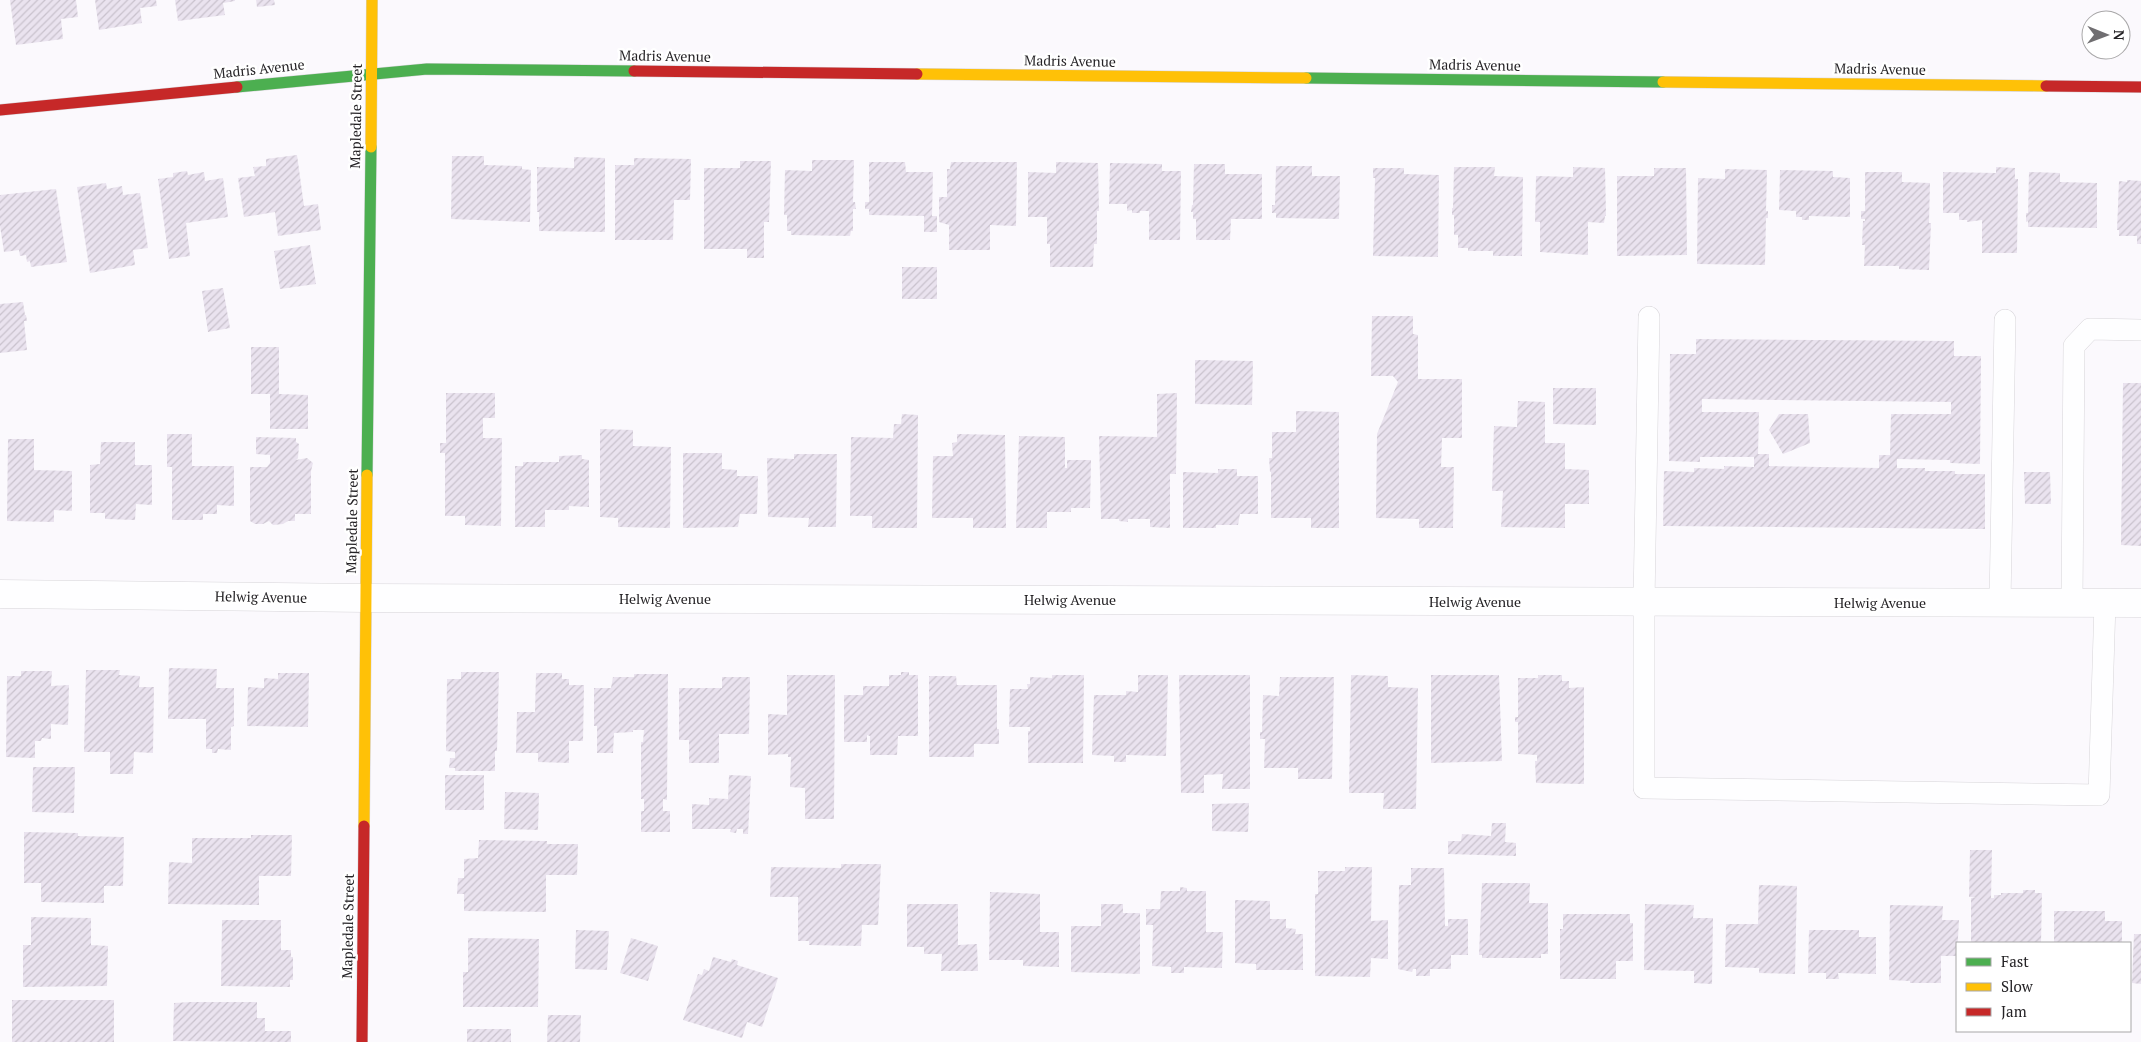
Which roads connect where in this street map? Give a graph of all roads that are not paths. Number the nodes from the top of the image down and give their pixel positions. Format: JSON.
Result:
{"nodes":[{"id":1,"x":372,"y":0,"type":"edge"},
{"id":2,"x":372,"y":74,"type":"junction"},
{"id":3,"x":2141,"y":87,"type":"edge"},
{"id":4,"x":0,"y":110,"type":"edge"},
{"id":5,"x":1649,"y":317,"type":"dead end"},
{"id":6,"x":2004,"y":320,"type":"dead end"},
{"id":7,"x":2141,"y":330,"type":"edge"},
{"id":8,"x":0,"y":594,"type":"edge"},
{"id":9,"x":366,"y":598,"type":"junction"},
{"id":10,"x":1644,"y":602,"type":"junction"},
{"id":11,"x":2000,"y":603,"type":"junction"},
{"id":12,"x":2072,"y":603,"type":"junction"},
{"id":13,"x":2105,"y":603,"type":"junction"},
{"id":14,"x":2141,"y":603,"type":"edge"},
{"id":15,"x":362,"y":1042,"type":"edge"}],
"edges":[{"from":1,"to":2,"type":"street","name":"Mapledale Street"},
{"from":2,"to":3,"type":"street","name":"Madris Avenue"},
{"from":2,"to":4,"type":"street","name":"Madris Avenue"},
{"from":2,"to":9,"type":"street","name":"Mapledale Street"},
{"from":5,"to":10,"type":"lane"},
{"from":6,"to":11,"type":"lane"},
{"from":7,"to":12,"type":"lane"},
{"from":8,"to":9,"type":"street","name":"Helwig Avenue"},
{"from":9,"to":10,"type":"street","name":"Helwig Avenue"},
{"from":9,"to":15,"type":"street","name":"Mapledale Street"},
{"from":10,"to":11,"type":"street","name":"Helwig Avenue"},
{"from":10,"to":13,"type":"lane"},
{"from":11,"to":12,"type":"street","name":"Helwig Avenue"},
{"from":12,"to":13,"type":"street","name":"Helwig Avenue"},
{"from":13,"to":14,"type":"street","name":"Helwig Avenue"}]}
